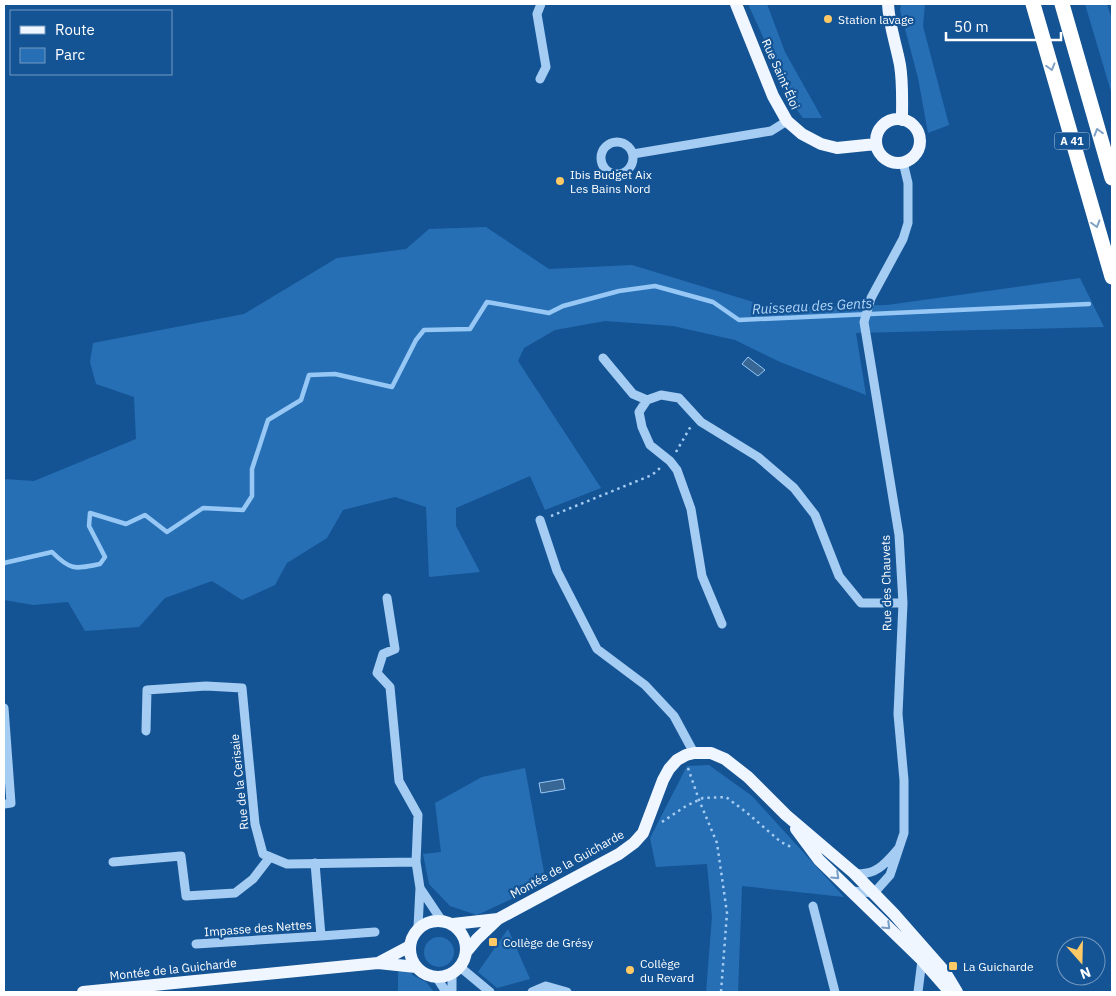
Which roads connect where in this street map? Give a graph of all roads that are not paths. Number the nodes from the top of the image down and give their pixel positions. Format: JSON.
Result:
{"nodes":[{"id":1,"x":541,"y":4,"type":"edge"},
{"id":2,"x":736,"y":4,"type":"edge"},
{"id":3,"x":888,"y":4,"type":"edge"},
{"id":4,"x":1033,"y":4,"type":"edge"},
{"id":5,"x":1062,"y":4,"type":"edge"},
{"id":6,"x":540,"y":79,"type":"dead end"},
{"id":7,"x":902,"y":120,"type":"junction"},
{"id":8,"x":787,"y":121,"type":"junction"},
{"id":9,"x":876,"y":144,"type":"junction"},
{"id":10,"x":633,"y":154,"type":"dead end"},
{"id":11,"x":903,"y":162,"type":"junction"},
{"id":12,"x":1112,"y":178,"type":"edge"},
{"id":13,"x":1112,"y":277,"type":"edge"},
{"id":14,"x":604,"y":358,"type":"dead end"},
{"id":15,"x":647,"y":400,"type":"junction"},
{"id":16,"x":540,"y":520,"type":"road end"},
{"id":17,"x":387,"y":598,"type":"dead end"},
{"id":18,"x":903,"y":603,"type":"junction"},
{"id":19,"x":722,"y":624,"type":"dead end"},
{"id":20,"x":4,"y":708,"type":"edge"},
{"id":21,"x":146,"y":732,"type":"dead end"},
{"id":22,"x":694,"y":753,"type":"junction"},
{"id":23,"x":4,"y":804,"type":"edge"},
{"id":24,"x":786,"y":815,"type":"junction"},
{"id":25,"x":902,"y":845,"type":"junction"},
{"id":26,"x":270,"y":857,"type":"junction"},
{"id":27,"x":113,"y":862,"type":"dead end"},
{"id":28,"x":416,"y":862,"type":"junction"},
{"id":29,"x":315,"y":863,"type":"junction"},
{"id":30,"x":854,"y":873,"type":"junction"},
{"id":31,"x":420,"y":888,"type":"junction"},
{"id":32,"x":852,"y":891,"type":"junction"},
{"id":33,"x":874,"y":893,"type":"junction"},
{"id":34,"x":813,"y":906,"type":"dead end"},
{"id":35,"x":498,"y":919,"type":"junction"},
{"id":36,"x":448,"y":922,"type":"junction"},
{"id":37,"x":418,"y":927,"type":"junction"},
{"id":38,"x":375,"y":932,"type":"dead end"},
{"id":39,"x":321,"y":936,"type":"junction"},
{"id":40,"x":196,"y":944,"type":"dead end"},
{"id":41,"x":410,"y":946,"type":"junction"},
{"id":42,"x":467,"y":951,"type":"junction"},
{"id":43,"x":378,"y":962,"type":"junction"},
{"id":44,"x":926,"y":964,"type":"junction"},
{"id":45,"x":416,"y":967,"type":"junction"},
{"id":46,"x":456,"y":971,"type":"junction"},
{"id":47,"x":437,"y":978,"type":"junction"},
{"id":48,"x":918,"y":991,"type":"edge"},
{"id":49,"x":83,"y":992,"type":"edge"},
{"id":50,"x":446,"y":992,"type":"edge"},
{"id":51,"x":452,"y":992,"type":"edge"},
{"id":52,"x":490,"y":992,"type":"edge"},
{"id":53,"x":532,"y":992,"type":"edge"},
{"id":54,"x":568,"y":992,"type":"edge"},
{"id":55,"x":835,"y":992,"type":"edge"},
{"id":56,"x":950,"y":992,"type":"edge"},
{"id":57,"x":958,"y":992,"type":"edge"}],
"edges":[{"from":1,"to":6,"type":"street"},
{"from":2,"to":8,"type":"main road","name":"Rue Saint-Éloi"},
{"from":3,"to":7,"type":"main road"},
{"from":4,"to":13,"type":"highway","number":"A 41","one_way":true},
{"from":12,"to":5,"type":"highway","number":"A 41","one_way":true},
{"from":7,"to":9,"type":"main road"},
{"from":7,"to":11,"type":"main road"},
{"from":8,"to":9,"type":"main road","name":"Rue Saint-Éloi"},
{"from":8,"to":10,"type":"street"},
{"from":9,"to":11,"type":"main road"},
{"from":11,"to":18,"type":"street","name":"Rue des Chauvets"},
{"from":14,"to":15,"type":"street"},
{"from":15,"to":18,"type":"street"},
{"from":15,"to":19,"type":"street"},
{"from":16,"to":22,"type":"street"},
{"from":17,"to":28,"type":"street"},
{"from":18,"to":25,"type":"street","name":"Rue des Chauvets"},
{"from":20,"to":23,"type":"street"},
{"from":21,"to":26,"type":"street","name":"Rue de la Cerisaie"},
{"from":22,"to":24,"type":"main road"},
{"from":22,"to":35,"type":"main road","name":"Montée de la Guicharde"},
{"from":24,"to":30,"type":"main road"},
{"from":24,"to":32,"type":"main road","one_way":true},
{"from":25,"to":30,"type":"street"},
{"from":25,"to":33,"type":"street","name":"Rue des Chauvets"},
{"from":26,"to":27,"type":"street"},
{"from":26,"to":29,"type":"street"},
{"from":28,"to":29,"type":"street"},
{"from":28,"to":31,"type":"street"},
{"from":29,"to":39,"type":"street"},
{"from":30,"to":33,"type":"main road"},
{"from":31,"to":36,"type":"street"},
{"from":31,"to":37,"type":"street"},
{"from":32,"to":33,"type":"street"},
{"from":32,"to":44,"type":"main road","one_way":true},
{"from":33,"to":57,"type":"main road"},
{"from":34,"to":55,"type":"street"},
{"from":35,"to":36,"type":"main road","name":"Montée de la Guicharde"},
{"from":35,"to":42,"type":"main road","name":"Montée de la Guicharde"},
{"from":36,"to":37,"type":"main road"},
{"from":36,"to":42,"type":"main road"},
{"from":37,"to":41,"type":"main road"},
{"from":38,"to":39,"type":"street","name":"Impasse des Nettes"},
{"from":39,"to":40,"type":"street","name":"Impasse des Nettes"},
{"from":41,"to":43,"type":"main road"},
{"from":41,"to":45,"type":"main road"},
{"from":42,"to":46,"type":"main road"},
{"from":43,"to":45,"type":"main road","name":"Montée de la Guicharde"},
{"from":43,"to":49,"type":"main road","name":"Montée de la Guicharde"},
{"from":44,"to":48,"type":"street"},
{"from":44,"to":56,"type":"main road"},
{"from":45,"to":47,"type":"main road"},
{"from":46,"to":47,"type":"main road"},
{"from":46,"to":51,"type":"street"},
{"from":46,"to":52,"type":"street"},
{"from":47,"to":50,"type":"street"},
{"from":53,"to":54,"type":"street"}]}
